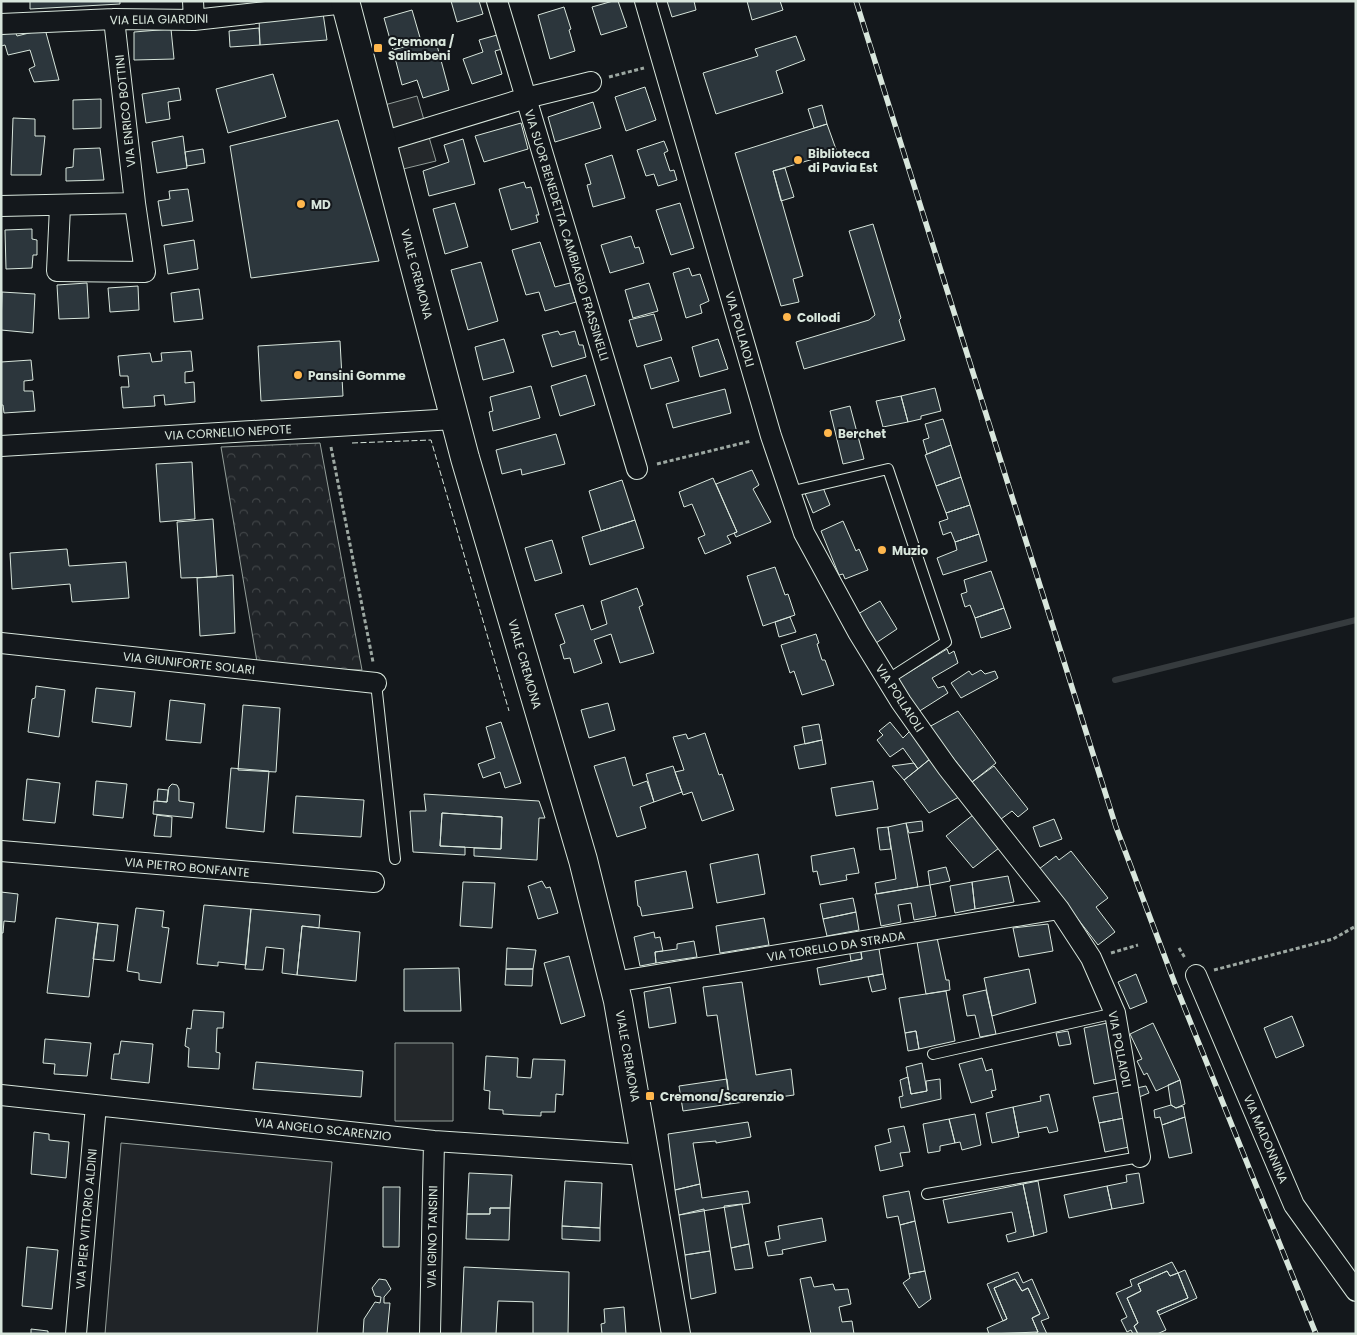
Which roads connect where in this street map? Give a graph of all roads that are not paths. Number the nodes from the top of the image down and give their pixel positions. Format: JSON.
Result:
{"nodes":[{"id":1,"x":498,"y":1,"type":"edge"},
{"id":2,"x":645,"y":1,"type":"edge"},
{"id":3,"x":346,"y":2,"type":"edge"},
{"id":4,"x":194,"y":11,"type":"edge"},
{"id":5,"x":114,"y":20,"type":"junction"},
{"id":6,"x":1,"y":24,"type":"edge"},
{"id":7,"x":591,"y":82,"type":"road end"},
{"id":8,"x":526,"y":98,"type":"junction"},
{"id":9,"x":382,"y":142,"type":"junction"},
{"id":10,"x":135,"y":203,"type":"junction"},
{"id":11,"x":1,"y":206,"type":"edge"},
{"id":12,"x":60,"y":207,"type":"junction"},
{"id":13,"x":454,"y":419,"type":"junction"},
{"id":14,"x":1,"y":446,"type":"edge"},
{"id":15,"x":637,"y":469,"type":"road end"},
{"id":16,"x":789,"y":492,"type":"junction"},
{"id":17,"x":1,"y":643,"type":"edge"},
{"id":18,"x":888,"y":680,"type":"junction"},
{"id":19,"x":376,"y":682,"type":"joint"},
{"id":20,"x":1,"y":851,"type":"edge"},
{"id":21,"x":395,"y":859,"type":"dead end"},
{"id":22,"x":374,"y":882,"type":"dead end"},
{"id":23,"x":1059,"y":909,"type":"junction"},
{"id":24,"x":1196,"y":975,"type":"road end"},
{"id":25,"x":614,"y":982,"type":"junction"},
{"id":26,"x":1115,"y":1013,"type":"junction"},
{"id":27,"x":934,"y":1054,"type":"dead end"},
{"id":28,"x":1,"y":1095,"type":"edge"},
{"id":29,"x":96,"y":1105,"type":"junction"},
{"id":30,"x":434,"y":1141,"type":"junction"},
{"id":31,"x":646,"y":1156,"type":"junction"},
{"id":32,"x":1140,"y":1157,"type":"joint"},
{"id":33,"x":927,"y":1194,"type":"dead end"},
{"id":34,"x":1356,"y":1291,"type":"edge"},
{"id":35,"x":76,"y":1334,"type":"edge"},
{"id":36,"x":430,"y":1334,"type":"edge"},
{"id":37,"x":676,"y":1334,"type":"edge"}],
"edges":[{"from":1,"to":8,"type":"street","name":"VIA SUOR BENEDETTA CAMBIAGIO FRASSINELLI"},
{"from":2,"to":16,"type":"street","name":"VIA POLLAIOLI"},
{"from":3,"to":4,"type":"street","name":"VIA ELIA GIARDINI"},
{"from":3,"to":9,"type":"main road","name":"VIALE CREMONA"},
{"from":4,"to":5,"type":"street","name":"VIA ELIA GIARDINI"},
{"from":5,"to":6,"type":"street","name":"VIA ELIA GIARDINI"},
{"from":5,"to":10,"type":"street","name":"VIA ENRICO BOTTINI"},
{"from":7,"to":8,"type":"street"},
{"from":8,"to":9,"type":"street"},
{"from":8,"to":15,"type":"street","name":"VIA SUOR BENEDETTA CAMBIAGIO FRASSINELLI"},
{"from":9,"to":13,"type":"main road","name":"VIALE CREMONA"},
{"from":10,"to":12,"type":"street"},
{"from":10,"to":12,"type":"street","name":"VIA ENRICO BOTTINI"},
{"from":11,"to":12,"type":"street"},
{"from":13,"to":14,"type":"street","name":"VIA CORNELIO NEPOTE"},
{"from":13,"to":25,"type":"main road","name":"VIALE CREMONA"},
{"from":16,"to":18,"type":"street","name":"VIA POLLAIOLI"},
{"from":16,"to":18,"type":"lane"},
{"from":17,"to":19,"type":"street","name":"VIA GIUNIFORTE SOLARI"},
{"from":18,"to":23,"type":"street","name":"VIA POLLAIOLI"},
{"from":19,"to":21,"type":"lane"},
{"from":20,"to":22,"type":"street","name":"VIA PIETRO BONFANTE"},
{"from":23,"to":25,"type":"street","name":"VIA TORELLO DA STRADA"},
{"from":23,"to":26,"type":"street","name":"VIA POLLAIOLI"},
{"from":24,"to":34,"type":"street","name":"VIA MADONNINA"},
{"from":25,"to":31,"type":"main road","name":"VIALE CREMONA"},
{"from":26,"to":27,"type":"lane"},
{"from":26,"to":32,"type":"street","name":"VIA POLLAIOLI"},
{"from":28,"to":29,"type":"street","name":"VIA ANGELO SCARENZIO"},
{"from":29,"to":30,"type":"street","name":"VIA ANGELO SCARENZIO"},
{"from":29,"to":35,"type":"street","name":"VIA PIER VITTORIO ALDINI"},
{"from":30,"to":31,"type":"street","name":"VIA ANGELO SCARENZIO"},
{"from":30,"to":36,"type":"street","name":"VIA IGINO TANSINI"},
{"from":31,"to":37,"type":"main road","name":"VIALE CREMONA"},
{"from":32,"to":33,"type":"lane","name":"VIA POLLAIOLI"}]}
